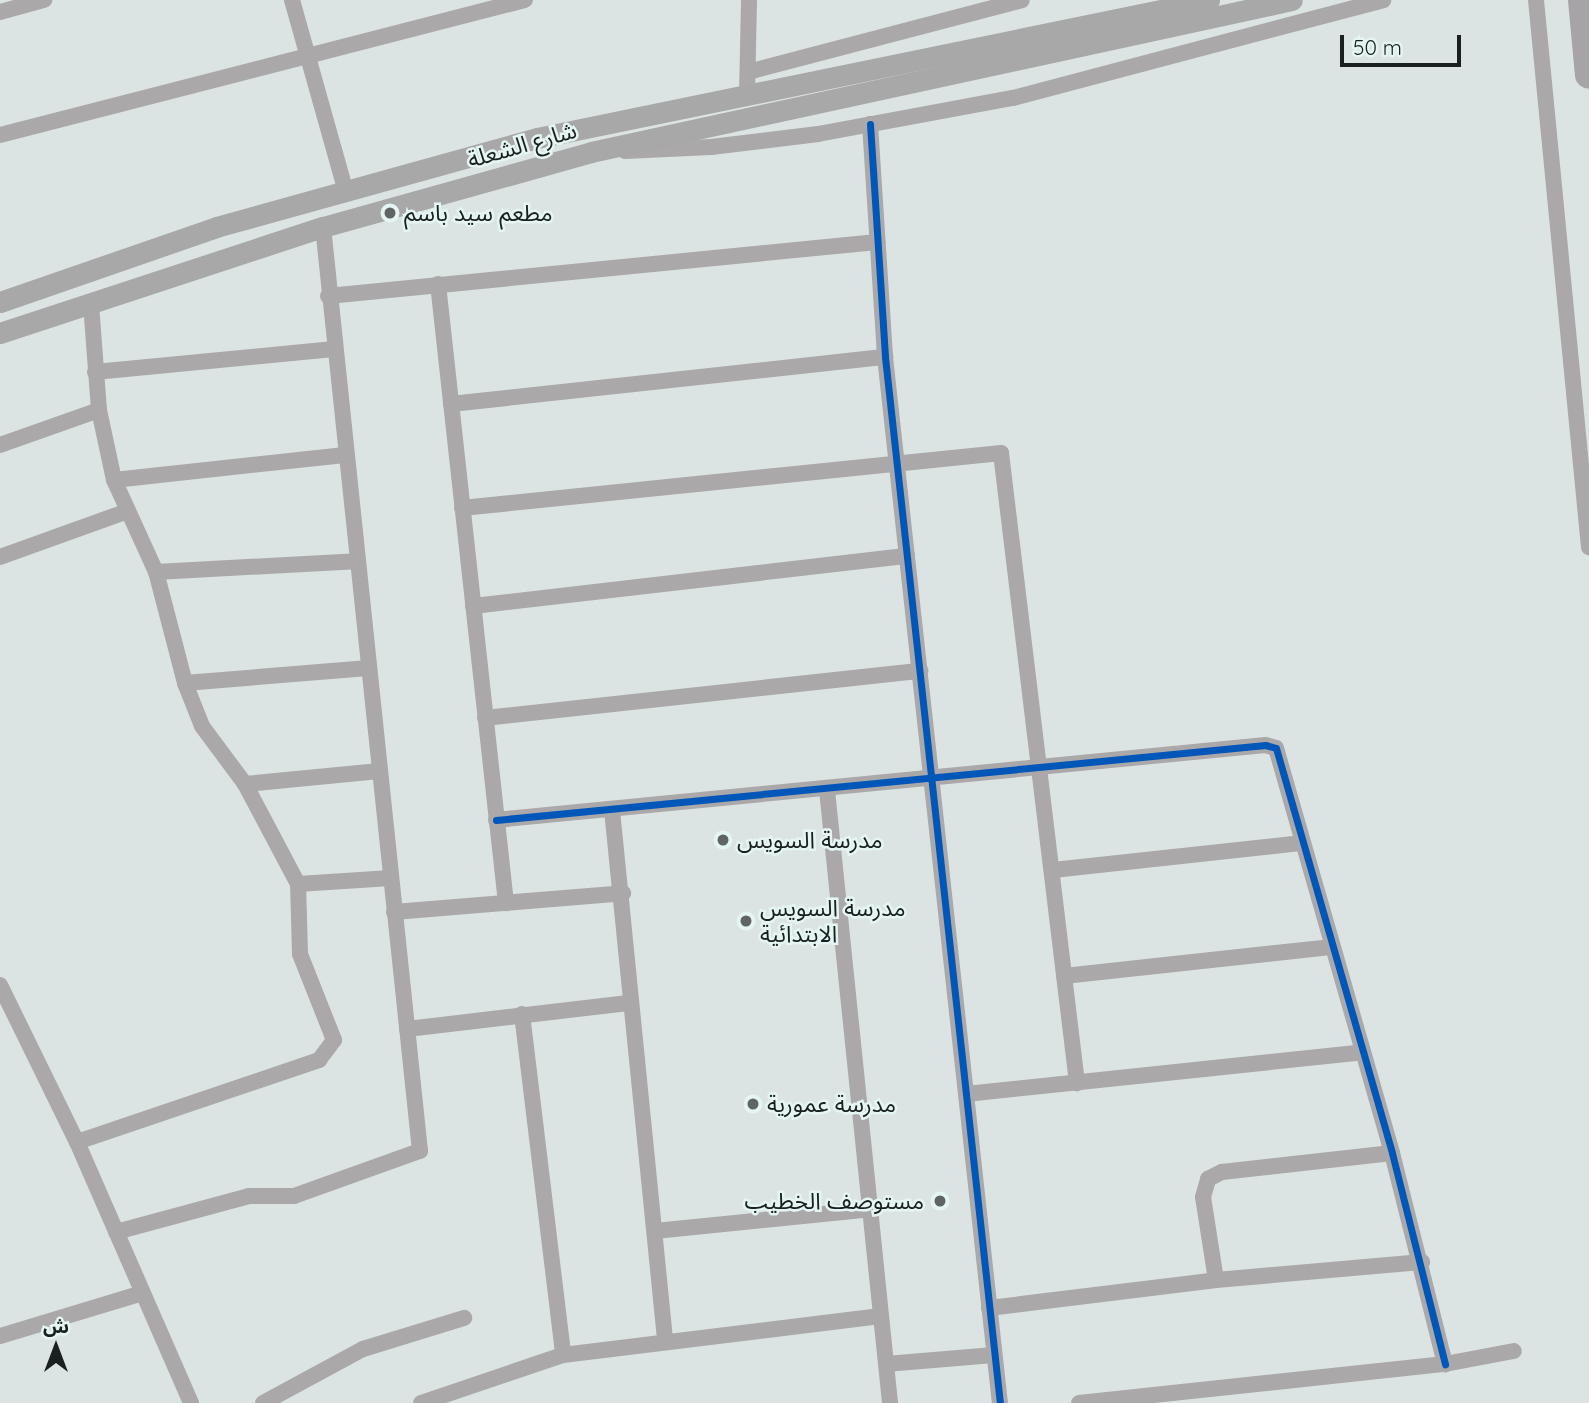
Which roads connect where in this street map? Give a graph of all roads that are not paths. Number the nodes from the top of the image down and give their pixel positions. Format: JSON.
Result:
{"nodes":[{"id":1,"x":44,"y":0,"type":"edge"},
{"id":2,"x":292,"y":0,"type":"edge"},
{"id":3,"x":525,"y":0,"type":"edge"},
{"id":4,"x":749,"y":0,"type":"edge"},
{"id":5,"x":1022,"y":0,"type":"edge"},
{"id":6,"x":1209,"y":0,"type":"edge"},
{"id":7,"x":1292,"y":0,"type":"edge"},
{"id":8,"x":1383,"y":0,"type":"edge"},
{"id":9,"x":1536,"y":0,"type":"edge"},
{"id":10,"x":1582,"y":0,"type":"edge"},
{"id":11,"x":0,"y":12,"type":"edge"},
{"id":12,"x":1067,"y":40,"type":"junction"},
{"id":13,"x":307,"y":54,"type":"junction"},
{"id":14,"x":748,"y":72,"type":"junction"},
{"id":15,"x":1589,"y":75,"type":"edge"},
{"id":16,"x":747,"y":96,"type":"junction"},
{"id":17,"x":870,"y":124,"type":"junction"},
{"id":18,"x":0,"y":135,"type":"edge"},
{"id":19,"x":591,"y":152,"type":"junction"},
{"id":20,"x":346,"y":192,"type":"junction"},
{"id":21,"x":323,"y":227,"type":"junction"},
{"id":22,"x":877,"y":242,"type":"junction"},
{"id":23,"x":438,"y":284,"type":"junction"},
{"id":24,"x":328,"y":296,"type":"junction"},
{"id":25,"x":0,"y":302,"type":"edge"},
{"id":26,"x":91,"y":304,"type":"junction"},
{"id":27,"x":0,"y":333,"type":"edge"},
{"id":28,"x":334,"y":349,"type":"junction"},
{"id":29,"x":885,"y":356,"type":"junction"},
{"id":30,"x":95,"y":372,"type":"junction"},
{"id":31,"x":451,"y":404,"type":"junction"},
{"id":32,"x":99,"y":410,"type":"junction"},
{"id":33,"x":0,"y":445,"type":"edge"},
{"id":34,"x":345,"y":455,"type":"junction"},
{"id":35,"x":896,"y":460,"type":"junction"},
{"id":36,"x":114,"y":480,"type":"junction"},
{"id":37,"x":462,"y":508,"type":"junction"},
{"id":38,"x":128,"y":511,"type":"junction"},
{"id":39,"x":1589,"y":547,"type":"edge"},
{"id":40,"x":907,"y":556,"type":"junction"},
{"id":41,"x":0,"y":557,"type":"edge"},
{"id":42,"x":356,"y":561,"type":"junction"},
{"id":43,"x":156,"y":572,"type":"junction"},
{"id":44,"x":473,"y":606,"type":"junction"},
{"id":45,"x":368,"y":668,"type":"junction"},
{"id":46,"x":919,"y":671,"type":"junction"},
{"id":47,"x":185,"y":683,"type":"junction"},
{"id":48,"x":485,"y":718,"type":"junction"},
{"id":49,"x":1040,"y":770,"type":"junction"},
{"id":50,"x":379,"y":771,"type":"junction"},
{"id":51,"x":931,"y":780,"type":"junction"},
{"id":52,"x":245,"y":784,"type":"junction"},
{"id":53,"x":827,"y":790,"type":"junction"},
{"id":54,"x":612,"y":810,"type":"junction"},
{"id":55,"x":496,"y":820,"type":"junction"},
{"id":56,"x":1303,"y":842,"type":"junction"},
{"id":57,"x":1052,"y":870,"type":"junction"},
{"id":58,"x":391,"y":878,"type":"junction"},
{"id":59,"x":298,"y":884,"type":"junction"},
{"id":60,"x":623,"y":894,"type":"junction"},
{"id":61,"x":506,"y":903,"type":"junction"},
{"id":62,"x":394,"y":912,"type":"junction"},
{"id":63,"x":1332,"y":947,"type":"junction"},
{"id":64,"x":1065,"y":976,"type":"junction"},
{"id":65,"x":0,"y":985,"type":"edge"},
{"id":66,"x":630,"y":1003,"type":"junction"},
{"id":67,"x":523,"y":1014,"type":"junction"},
{"id":68,"x":407,"y":1029,"type":"junction"},
{"id":69,"x":1363,"y":1052,"type":"junction"},
{"id":70,"x":1077,"y":1083,"type":"junction"},
{"id":71,"x":966,"y":1094,"type":"junction"},
{"id":72,"x":77,"y":1142,"type":"junction"},
{"id":73,"x":1392,"y":1153,"type":"junction"},
{"id":74,"x":870,"y":1209,"type":"junction"},
{"id":75,"x":655,"y":1231,"type":"junction"},
{"id":76,"x":116,"y":1233,"type":"junction"},
{"id":77,"x":1422,"y":1262,"type":"junction"},
{"id":78,"x":1216,"y":1280,"type":"junction"},
{"id":79,"x":142,"y":1293,"type":"junction"},
{"id":80,"x":989,"y":1308,"type":"junction"},
{"id":81,"x":881,"y":1317,"type":"junction"},
{"id":82,"x":464,"y":1318,"type":"dead end"},
{"id":83,"x":0,"y":1336,"type":"edge"},
{"id":84,"x":665,"y":1339,"type":"junction"},
{"id":85,"x":1514,"y":1351,"type":"dead end"},
{"id":86,"x":563,"y":1355,"type":"junction"},
{"id":87,"x":994,"y":1355,"type":"junction"},
{"id":88,"x":886,"y":1364,"type":"junction"},
{"id":89,"x":1445,"y":1364,"type":"junction"},
{"id":90,"x":191,"y":1403,"type":"edge"},
{"id":91,"x":263,"y":1403,"type":"edge"},
{"id":92,"x":421,"y":1403,"type":"edge"},
{"id":93,"x":890,"y":1403,"type":"edge"},
{"id":94,"x":1000,"y":1403,"type":"edge"},
{"id":95,"x":1079,"y":1403,"type":"edge"}],
"edges":[{"from":1,"to":11,"type":"street"},
{"from":2,"to":13,"type":"street"},
{"from":3,"to":13,"type":"street"},
{"from":4,"to":14,"type":"street"},
{"from":5,"to":14,"type":"street"},
{"from":6,"to":12,"type":"main road"},
{"from":7,"to":12,"type":"main road"},
{"from":8,"to":17,"type":"street"},
{"from":9,"to":39,"type":"street"},
{"from":10,"to":15,"type":"highway"},
{"from":12,"to":16,"type":"main road","name":"شارع الشعلة"},
{"from":12,"to":19,"type":"main road","name":"شارع الشعلة"},
{"from":13,"to":18,"type":"street"},
{"from":13,"to":20,"type":"street"},
{"from":14,"to":16,"type":"street"},
{"from":16,"to":20,"type":"main road","name":"شارع الشعلة"},
{"from":17,"to":19,"type":"street"},
{"from":17,"to":22,"type":"street"},
{"from":19,"to":21,"type":"main road","name":"شارع الشعلة"},
{"from":20,"to":25,"type":"main road","name":"شارع الشعلة"},
{"from":21,"to":24,"type":"street"},
{"from":21,"to":26,"type":"main road","name":"شارع الشعلة"},
{"from":22,"to":23,"type":"street"},
{"from":22,"to":29,"type":"street"},
{"from":23,"to":24,"type":"street"},
{"from":23,"to":31,"type":"street"},
{"from":24,"to":28,"type":"street"},
{"from":26,"to":27,"type":"main road","name":"شارع الشعلة"},
{"from":26,"to":30,"type":"street"},
{"from":28,"to":30,"type":"street"},
{"from":28,"to":34,"type":"street"},
{"from":29,"to":31,"type":"street"},
{"from":29,"to":35,"type":"street"},
{"from":30,"to":32,"type":"street"},
{"from":31,"to":37,"type":"street"},
{"from":32,"to":33,"type":"street"},
{"from":32,"to":36,"type":"street"},
{"from":34,"to":36,"type":"street"},
{"from":34,"to":42,"type":"street"},
{"from":35,"to":37,"type":"street"},
{"from":35,"to":40,"type":"street"},
{"from":35,"to":49,"type":"street"},
{"from":36,"to":38,"type":"street"},
{"from":37,"to":44,"type":"street"},
{"from":38,"to":41,"type":"street"},
{"from":38,"to":43,"type":"street"},
{"from":40,"to":44,"type":"street"},
{"from":40,"to":46,"type":"street"},
{"from":42,"to":43,"type":"street"},
{"from":42,"to":45,"type":"street"},
{"from":43,"to":47,"type":"street"},
{"from":44,"to":48,"type":"street"},
{"from":45,"to":47,"type":"street"},
{"from":45,"to":50,"type":"street"},
{"from":46,"to":48,"type":"street"},
{"from":46,"to":51,"type":"street"},
{"from":47,"to":52,"type":"street"},
{"from":48,"to":55,"type":"street"},
{"from":49,"to":51,"type":"street"},
{"from":49,"to":56,"type":"street"},
{"from":49,"to":57,"type":"street"},
{"from":50,"to":52,"type":"street"},
{"from":50,"to":58,"type":"street"},
{"from":51,"to":53,"type":"street"},
{"from":51,"to":71,"type":"street"},
{"from":52,"to":59,"type":"street"},
{"from":53,"to":54,"type":"street"},
{"from":53,"to":74,"type":"street"},
{"from":54,"to":55,"type":"street"},
{"from":54,"to":60,"type":"street"},
{"from":55,"to":61,"type":"street"},
{"from":56,"to":57,"type":"street"},
{"from":56,"to":63,"type":"street"},
{"from":57,"to":64,"type":"street"},
{"from":58,"to":59,"type":"street"},
{"from":58,"to":62,"type":"street"},
{"from":59,"to":72,"type":"street"},
{"from":60,"to":61,"type":"street"},
{"from":60,"to":66,"type":"street"},
{"from":61,"to":62,"type":"street"},
{"from":62,"to":68,"type":"street"},
{"from":63,"to":64,"type":"street"},
{"from":63,"to":69,"type":"street"},
{"from":64,"to":70,"type":"street"},
{"from":65,"to":72,"type":"street"},
{"from":66,"to":67,"type":"street"},
{"from":66,"to":75,"type":"street"},
{"from":67,"to":68,"type":"street"},
{"from":67,"to":86,"type":"street"},
{"from":68,"to":76,"type":"street"},
{"from":69,"to":70,"type":"street"},
{"from":69,"to":73,"type":"street"},
{"from":70,"to":71,"type":"street"},
{"from":71,"to":80,"type":"street"},
{"from":72,"to":76,"type":"street"},
{"from":73,"to":77,"type":"street"},
{"from":73,"to":78,"type":"street"},
{"from":74,"to":75,"type":"street"},
{"from":74,"to":81,"type":"street"},
{"from":75,"to":84,"type":"street"},
{"from":76,"to":79,"type":"street"},
{"from":77,"to":78,"type":"street"},
{"from":77,"to":89,"type":"street"},
{"from":78,"to":80,"type":"street"},
{"from":79,"to":83,"type":"street"},
{"from":79,"to":90,"type":"street"},
{"from":80,"to":87,"type":"street"},
{"from":81,"to":84,"type":"street"},
{"from":81,"to":88,"type":"street"},
{"from":82,"to":91,"type":"street"},
{"from":84,"to":86,"type":"street"},
{"from":85,"to":89,"type":"street"},
{"from":86,"to":92,"type":"street"},
{"from":87,"to":88,"type":"street"},
{"from":87,"to":94,"type":"street"},
{"from":88,"to":93,"type":"street"},
{"from":89,"to":95,"type":"street"}]}
